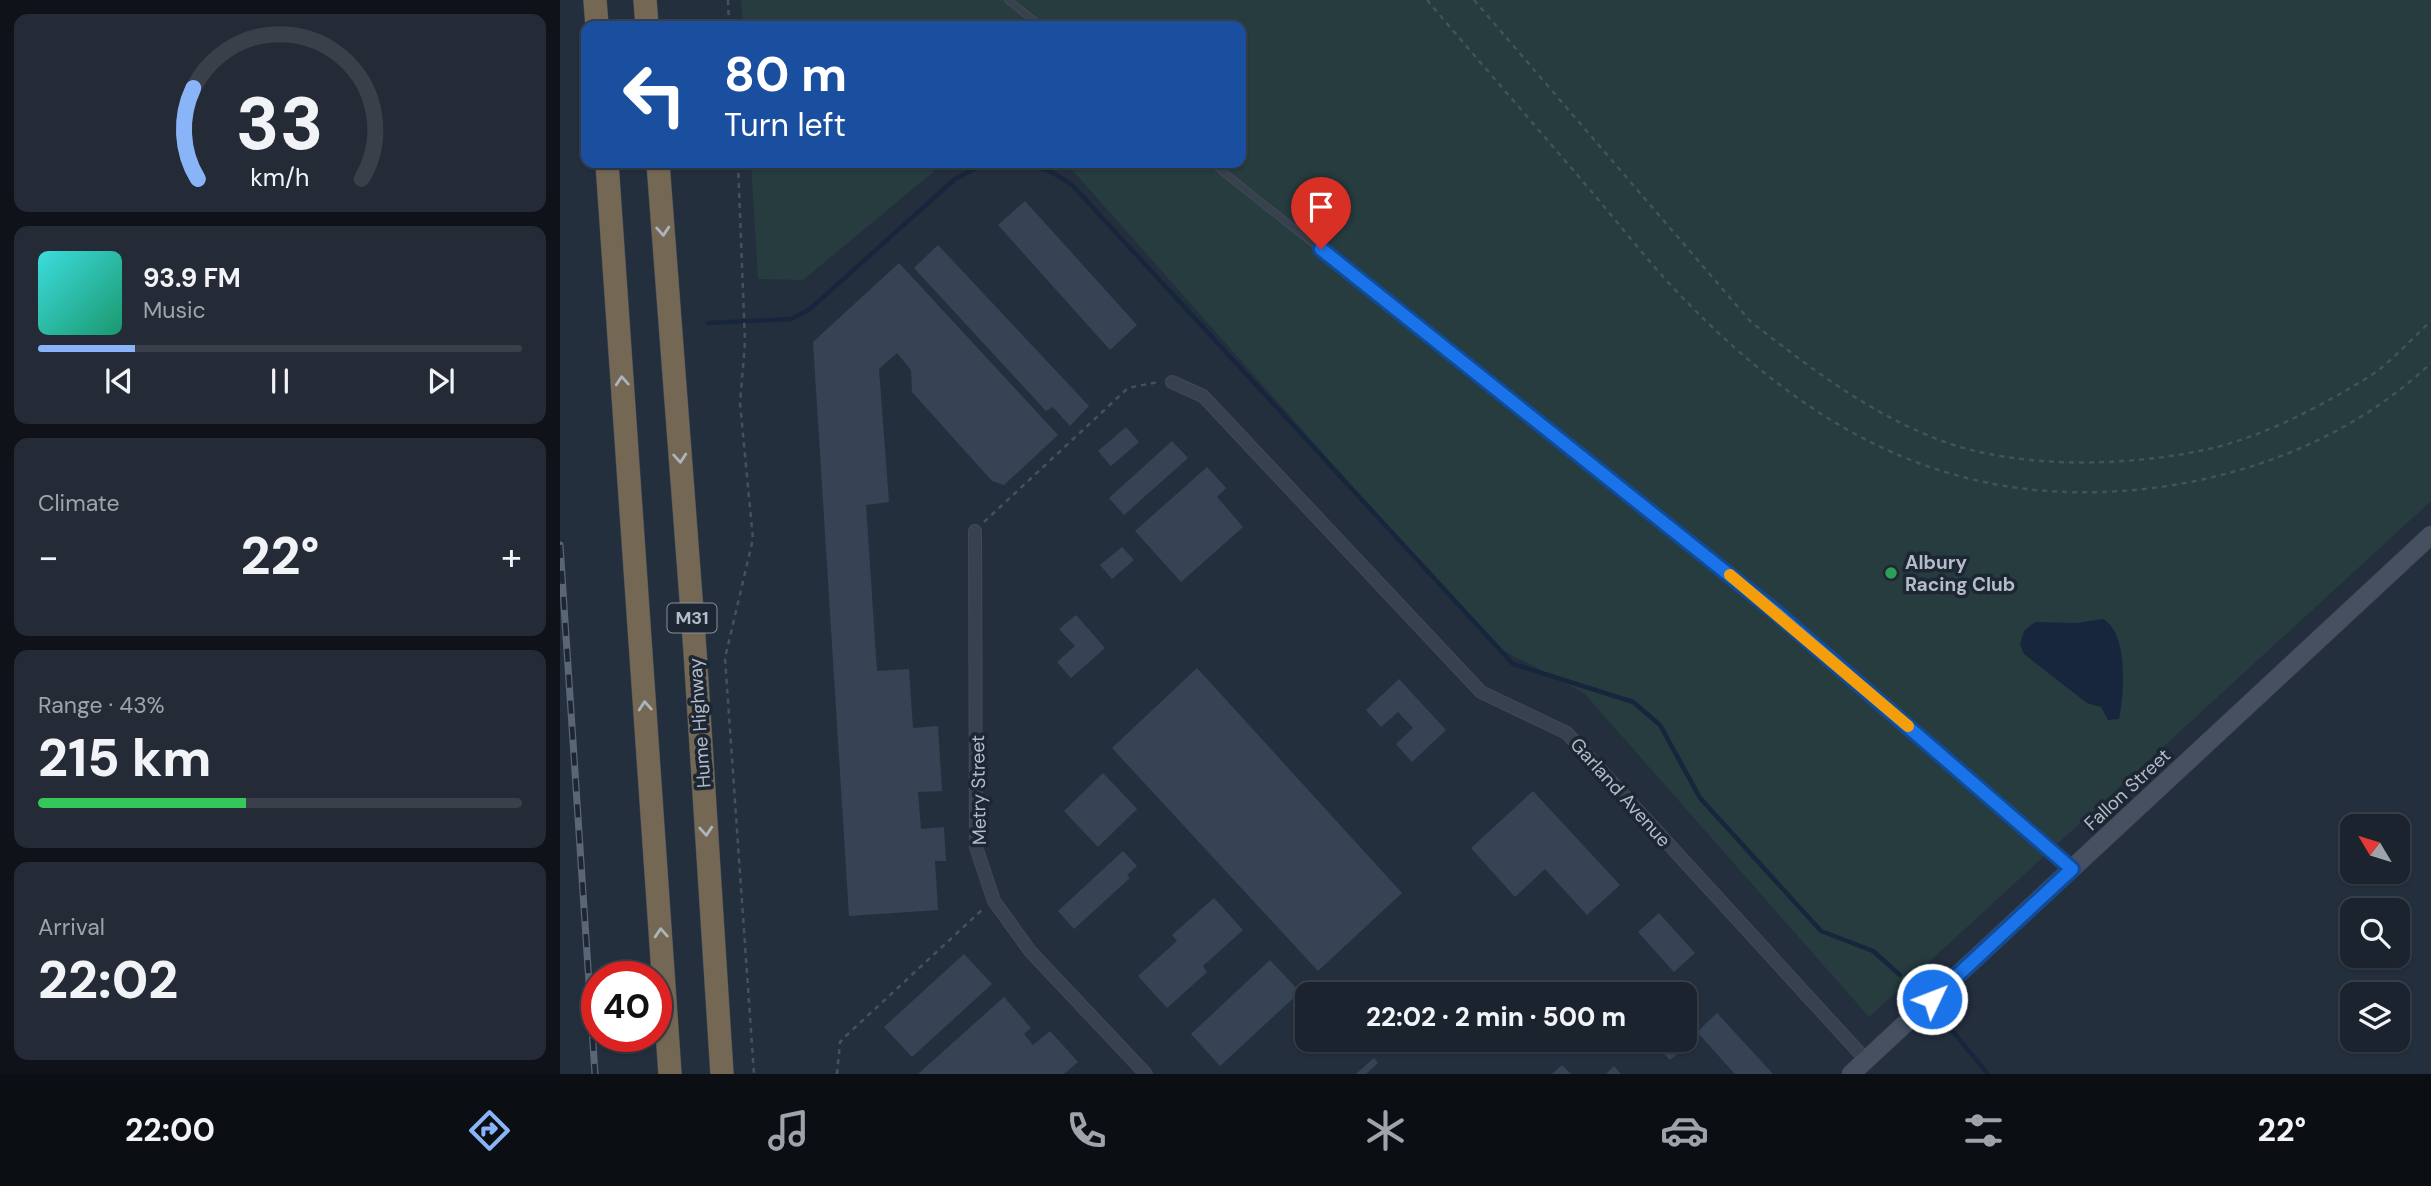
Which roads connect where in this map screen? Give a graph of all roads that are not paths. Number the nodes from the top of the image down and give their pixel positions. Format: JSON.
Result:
{"nodes":[{"id":1,"x":595,"y":0,"type":"edge"},
{"id":2,"x":646,"y":0,"type":"edge"},
{"id":3,"x":1008,"y":0,"type":"edge"},
{"id":4,"x":597,"y":21,"type":"edge"},
{"id":5,"x":648,"y":21,"type":"edge"},
{"id":6,"x":1035,"y":21,"type":"edge"},
{"id":7,"x":607,"y":168,"type":"edge"},
{"id":8,"x":658,"y":168,"type":"edge"},
{"id":9,"x":1218,"y":168,"type":"edge"},
{"id":10,"x":1172,"y":382,"type":"road end"},
{"id":11,"x":975,"y":530,"type":"road end"},
{"id":12,"x":2431,"y":535,"type":"edge"},
{"id":13,"x":2072,"y":869,"type":"junction"},
{"id":14,"x":1866,"y":1060,"type":"junction"},
{"id":15,"x":670,"y":1074,"type":"edge"},
{"id":16,"x":722,"y":1074,"type":"edge"},
{"id":17,"x":1146,"y":1074,"type":"edge"},
{"id":18,"x":1850,"y":1074,"type":"edge"}],
"edges":[{"from":1,"to":4,"type":"highway"},
{"from":2,"to":5,"type":"highway"},
{"from":3,"to":6,"type":"lane"},
{"from":15,"to":7,"type":"highway","number":"M31","one_way":true},
{"from":8,"to":16,"type":"highway","name":"Hume Highway","number":"M31","one_way":true},
{"from":9,"to":13,"type":"lane"},
{"from":10,"to":14,"type":"street","name":"Garland Avenue"},
{"from":11,"to":17,"type":"street","name":"Metry Street"},
{"from":12,"to":13,"type":"street","name":"Fallon Street"},
{"from":13,"to":14,"type":"street","name":"Fallon Street"},
{"from":14,"to":18,"type":"street","name":"Fallon Street"}]}
